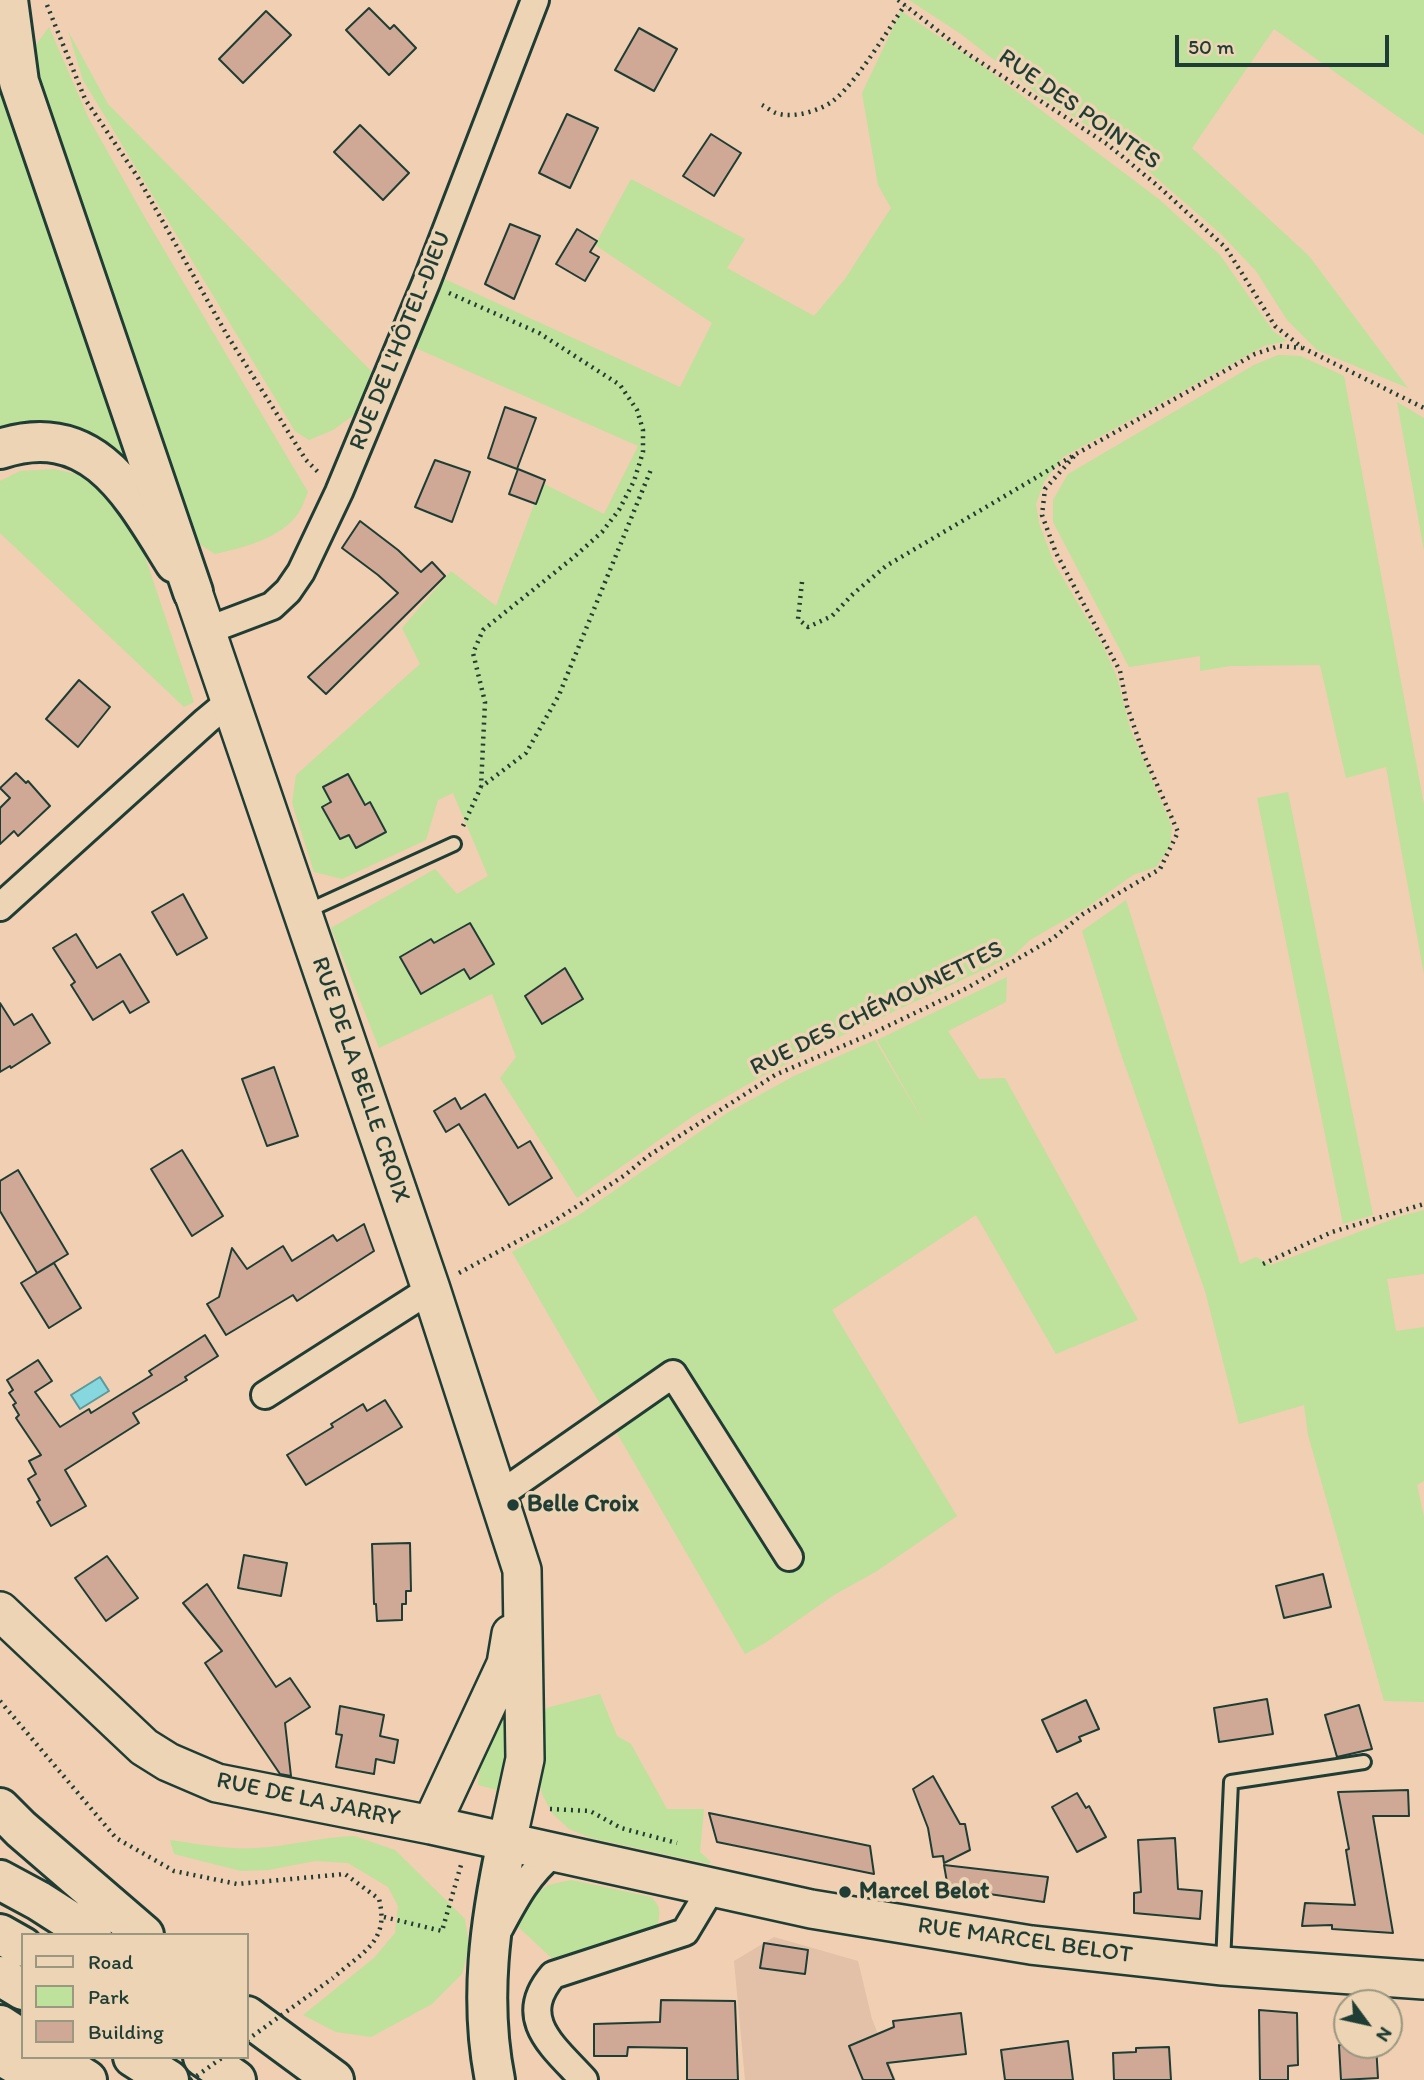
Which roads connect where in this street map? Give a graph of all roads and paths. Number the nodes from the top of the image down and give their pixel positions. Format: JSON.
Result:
{"nodes":[{"id":1,"x":8,"y":0,"type":"edge"},
{"id":2,"x":536,"y":0,"type":"edge"},
{"id":3,"x":898,"y":0,"type":"edge"},
{"id":4,"x":47,"y":5,"type":"dead end"},
{"id":5,"x":905,"y":5,"type":"junction"},
{"id":6,"x":761,"y":105,"type":"dead end"},
{"id":7,"x":426,"y":283,"type":"junction"},
{"id":8,"x":1303,"y":348,"type":"junction"},
{"id":9,"x":1424,"y":408,"type":"edge"},
{"id":10,"x":0,"y":449,"type":"edge"},
{"id":11,"x":1076,"y":454,"type":"junction"},
{"id":12,"x":652,"y":467,"type":"dead end"},
{"id":13,"x":339,"y":492,"type":"junction"},
{"id":14,"x":802,"y":582,"type":"dead end"},
{"id":15,"x":193,"y":592,"type":"junction"},
{"id":16,"x":206,"y":631,"type":"junction"},
{"id":17,"x":230,"y":701,"type":"junction"},
{"id":18,"x":481,"y":787,"type":"junction"},
{"id":19,"x":454,"y":844,"type":"joint"},
{"id":20,"x":0,"y":907,"type":"edge"},
{"id":21,"x":304,"y":913,"type":"junction"},
{"id":22,"x":1424,"y":1204,"type":"edge"},
{"id":23,"x":1263,"y":1264,"type":"dead end"},
{"id":24,"x":430,"y":1289,"type":"junction"},
{"id":25,"x":265,"y":1395,"type":"dead end"},
{"id":26,"x":498,"y":1496,"type":"junction"},
{"id":27,"x":789,"y":1557,"type":"dead end"},
{"id":28,"x":522,"y":1570,"type":"junction"},
{"id":29,"x":0,"y":1611,"type":"edge"},
{"id":30,"x":0,"y":1701,"type":"edge"},
{"id":31,"x":1364,"y":1762,"type":"dead end"},
{"id":32,"x":0,"y":1808,"type":"edge"},
{"id":33,"x":550,"y":1809,"type":"dead end"},
{"id":34,"x":431,"y":1825,"type":"junction"},
{"id":35,"x":621,"y":1828,"type":"dead end"},
{"id":36,"x":507,"y":1842,"type":"junction"},
{"id":37,"x":554,"y":1853,"type":"junction"},
{"id":38,"x":464,"y":1856,"type":"dead end"},
{"id":39,"x":0,"y":1880,"type":"edge"},
{"id":40,"x":712,"y":1887,"type":"junction"},
{"id":41,"x":384,"y":1917,"type":"junction"},
{"id":42,"x":89,"y":1933,"type":"edge"},
{"id":43,"x":142,"y":1933,"type":"edge"},
{"id":44,"x":0,"y":1934,"type":"edge"},
{"id":45,"x":21,"y":1946,"type":"edge"},
{"id":46,"x":488,"y":1951,"type":"junction"},
{"id":47,"x":1223,"y":1966,"type":"junction"},
{"id":48,"x":0,"y":1976,"type":"edge"},
{"id":49,"x":1424,"y":1980,"type":"edge"},
{"id":50,"x":21,"y":1989,"type":"edge"},
{"id":51,"x":248,"y":2017,"type":"edge"},
{"id":52,"x":0,"y":2025,"type":"edge"},
{"id":53,"x":248,"y":2034,"type":"edge"},
{"id":54,"x":21,"y":2039,"type":"edge"},
{"id":55,"x":248,"y":2039,"type":"edge"},
{"id":56,"x":0,"y":2055,"type":"edge"},
{"id":57,"x":54,"y":2059,"type":"edge"},
{"id":58,"x":136,"y":2059,"type":"edge"},
{"id":59,"x":206,"y":2059,"type":"edge"},
{"id":60,"x":220,"y":2059,"type":"edge"},
{"id":61,"x":43,"y":2080,"type":"edge"},
{"id":62,"x":87,"y":2080,"type":"edge"},
{"id":63,"x":169,"y":2080,"type":"edge"},
{"id":64,"x":191,"y":2080,"type":"edge"},
{"id":65,"x":236,"y":2080,"type":"edge"},
{"id":66,"x":320,"y":2080,"type":"edge"},
{"id":67,"x":334,"y":2080,"type":"edge"},
{"id":68,"x":495,"y":2080,"type":"edge"},
{"id":69,"x":584,"y":2080,"type":"edge"}],
"edges":[{"from":1,"to":15,"type":"main road"},
{"from":2,"to":7,"type":"street","name":"RUE DE L'HÔTEL-DIEU"},
{"from":3,"to":5,"type":"path","name":"RUE DES POINTES"},
{"from":4,"to":13,"type":"path"},
{"from":5,"to":6,"type":"path"},
{"from":5,"to":8,"type":"path","name":"RUE DES POINTES"},
{"from":7,"to":13,"type":"street","name":"RUE DE L'HÔTEL-DIEU"},
{"from":7,"to":18,"type":"path"},
{"from":8,"to":9,"type":"path","name":"RUE DES POINTES"},
{"from":8,"to":11,"type":"path"},
{"from":10,"to":15,"type":"main road"},
{"from":11,"to":14,"type":"path"},
{"from":11,"to":24,"type":"path","name":"RUE DES CHÉMOUNETTES"},
{"from":12,"to":18,"type":"path"},
{"from":13,"to":16,"type":"street","name":"RUE DE L'HÔTEL-DIEU"},
{"from":15,"to":16,"type":"main road","name":"RUE DE LA BELLE CROIX"},
{"from":16,"to":17,"type":"main road","name":"RUE DE LA BELLE CROIX"},
{"from":17,"to":20,"type":"street"},
{"from":17,"to":21,"type":"main road","name":"RUE DE LA BELLE CROIX"},
{"from":18,"to":19,"type":"path"},
{"from":19,"to":21,"type":"lane"},
{"from":21,"to":24,"type":"main road","name":"RUE DE LA BELLE CROIX"},
{"from":22,"to":23,"type":"path"},
{"from":24,"to":25,"type":"street"},
{"from":24,"to":26,"type":"main road","name":"RUE DE LA BELLE CROIX"},
{"from":26,"to":27,"type":"street"},
{"from":26,"to":28,"type":"main road","name":"RUE DE LA BELLE CROIX"},
{"from":28,"to":34,"type":"main road","name":"RUE DE LA BELLE CROIX"},
{"from":28,"to":36,"type":"main road","name":"RUE DE LA BELLE CROIX"},
{"from":29,"to":34,"type":"main road","name":"RUE DE LA JARRY"},
{"from":30,"to":41,"type":"path"},
{"from":31,"to":47,"type":"lane"},
{"from":32,"to":43,"type":"main road"},
{"from":33,"to":35,"type":"path"},
{"from":34,"to":36,"type":"main road","name":"RUE DE LA JARRY"},
{"from":36,"to":37,"type":"main road","name":"RUE MARCEL BELOT"},
{"from":36,"to":46,"type":"main road"},
{"from":37,"to":40,"type":"main road","name":"RUE MARCEL BELOT"},
{"from":37,"to":46,"type":"street"},
{"from":38,"to":41,"type":"path"},
{"from":39,"to":42,"type":"main road"},
{"from":40,"to":47,"type":"main road","name":"RUE MARCEL BELOT"},
{"from":40,"to":69,"type":"street"},
{"from":41,"to":55,"type":"path","bridge":true},
{"from":44,"to":45,"type":"main road"},
{"from":46,"to":68,"type":"main road"},
{"from":47,"to":49,"type":"main road","name":"RUE MARCEL BELOT"},
{"from":48,"to":50,"type":"main road"},
{"from":51,"to":67,"type":"main road"},
{"from":52,"to":54,"type":"main road"},
{"from":53,"to":66,"type":"main road"},
{"from":56,"to":61,"type":"main road"},
{"from":57,"to":62,"type":"main road"},
{"from":58,"to":63,"type":"main road"},
{"from":59,"to":65,"type":"main road"},
{"from":60,"to":64,"type":"path","bridge":true}]}
